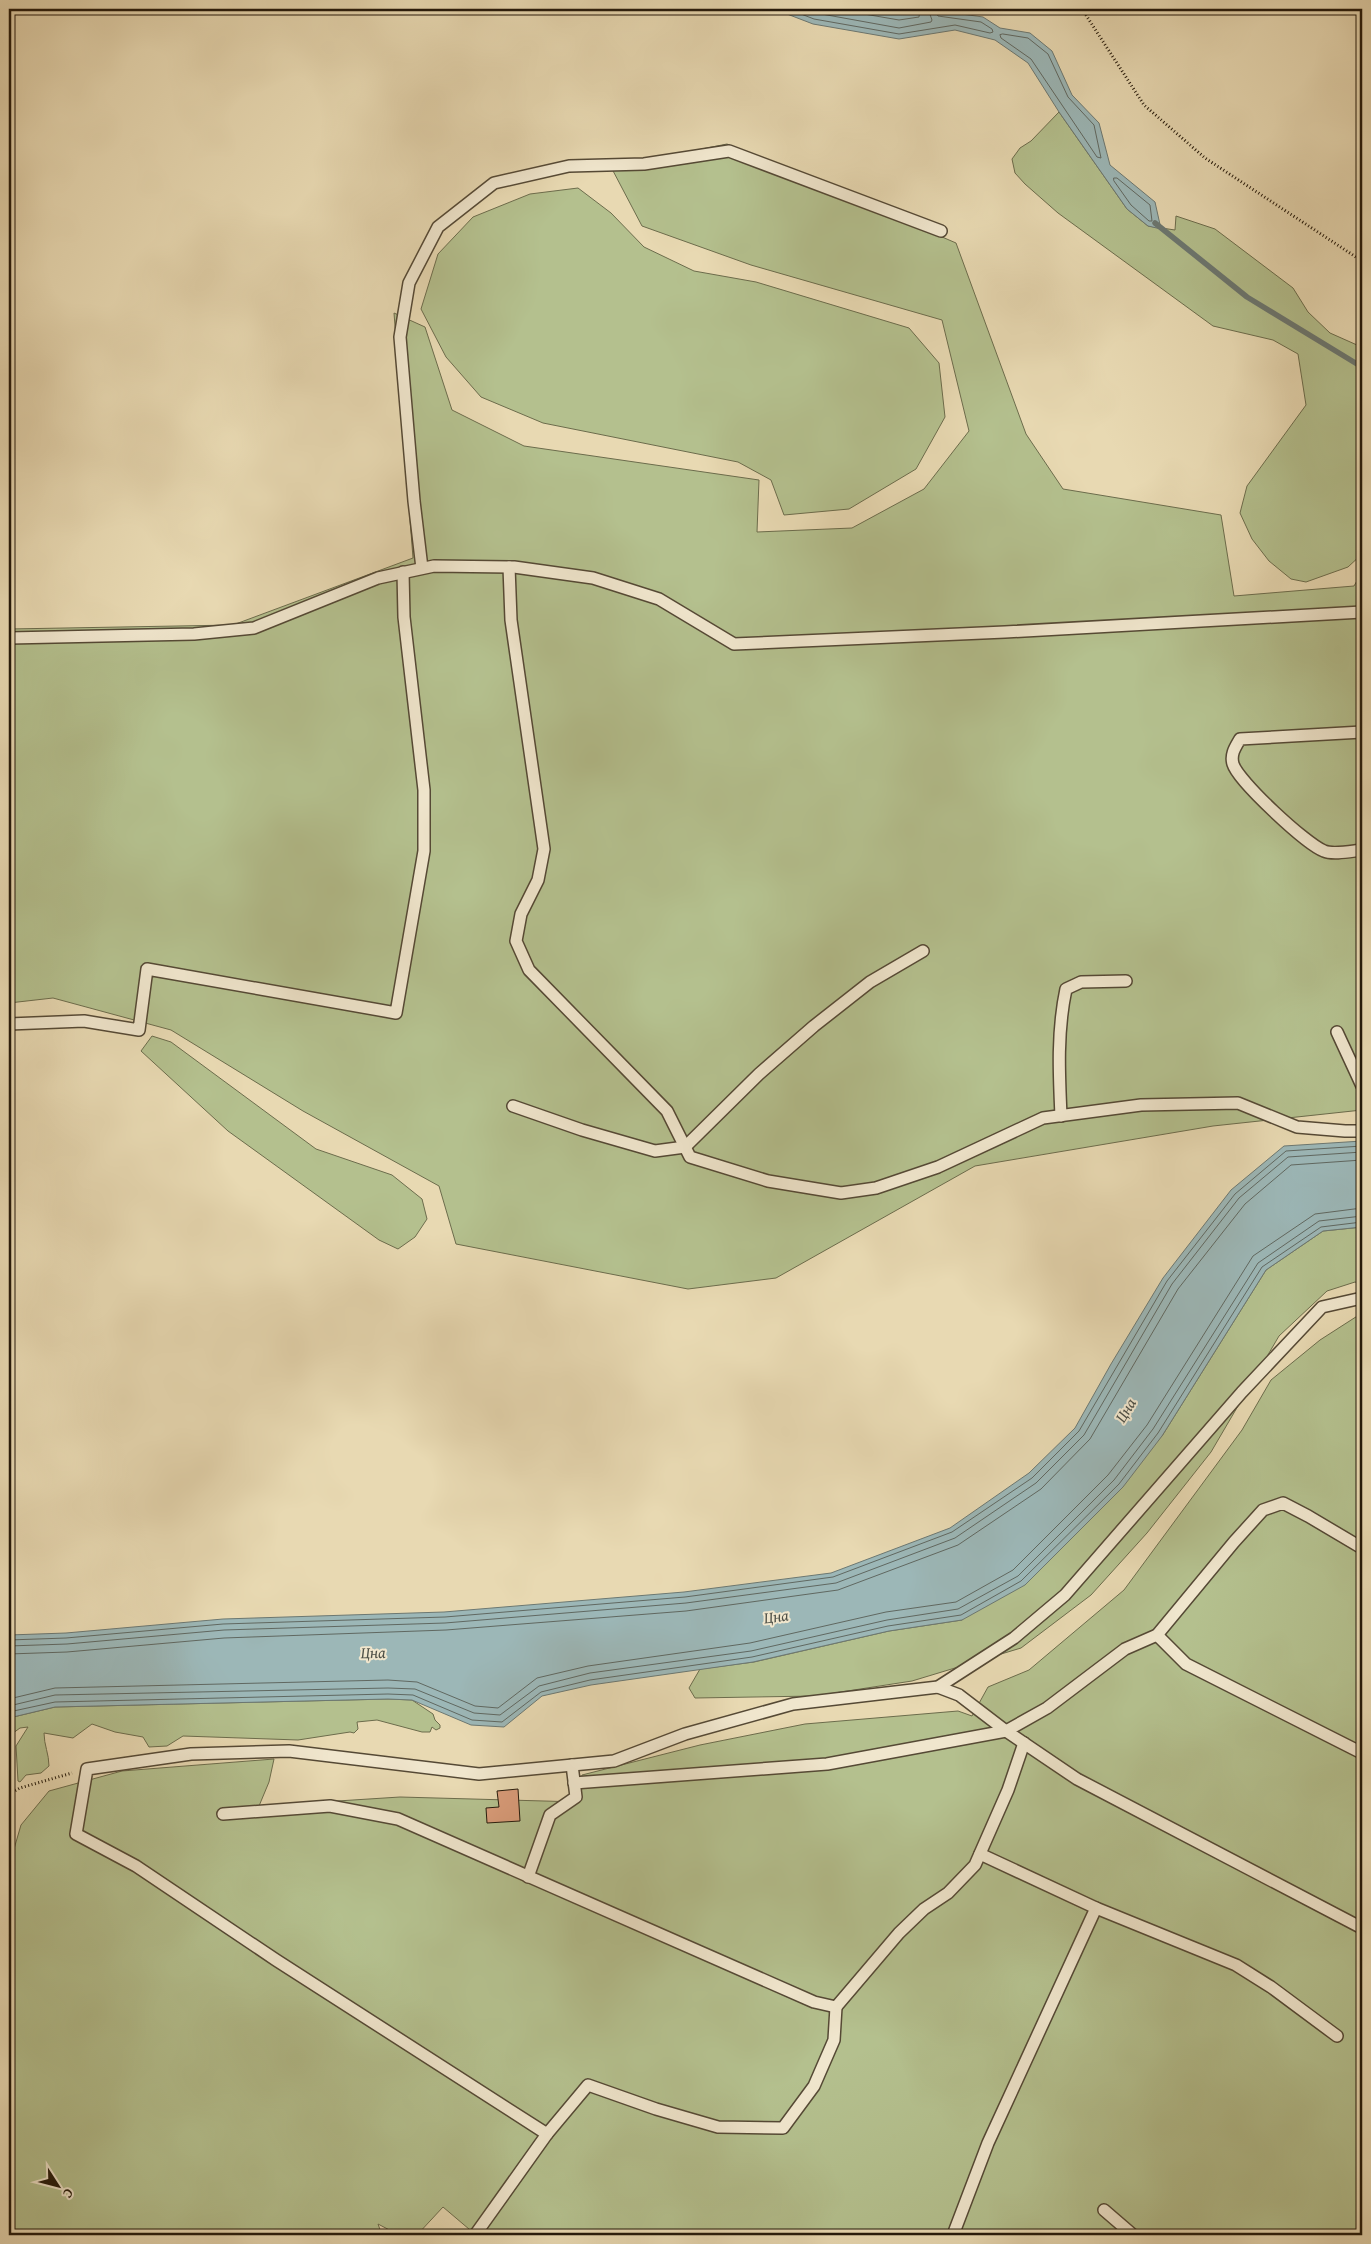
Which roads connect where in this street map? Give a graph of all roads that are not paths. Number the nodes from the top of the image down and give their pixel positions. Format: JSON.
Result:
{"nodes":[{"id":1,"x":941,"y":231,"type":"dead end"},
{"id":2,"x":509,"y":567,"type":"junction"},
{"id":3,"x":422,"y":568,"type":"junction"},
{"id":4,"x":403,"y":572,"type":"junction"},
{"id":5,"x":1362,"y":612,"type":"edge"},
{"id":6,"x":9,"y":638,"type":"edge"},
{"id":7,"x":1362,"y":732,"type":"edge"},
{"id":8,"x":1362,"y":850,"type":"edge"},
{"id":9,"x":923,"y":951,"type":"dead end"},
{"id":10,"x":1126,"y":981,"type":"dead end"},
{"id":11,"x":9,"y":1024,"type":"edge"},
{"id":12,"x":1337,"y":1032,"type":"dead end"},
{"id":13,"x":1362,"y":1086,"type":"edge"},
{"id":14,"x":513,"y":1106,"type":"dead end"},
{"id":15,"x":1061,"y":1116,"type":"junction"},
{"id":16,"x":1362,"y":1131,"type":"edge"},
{"id":17,"x":685,"y":1147,"type":"junction"},
{"id":18,"x":1362,"y":1298,"type":"edge"},
{"id":19,"x":1362,"y":1548,"type":"edge"},
{"id":20,"x":1157,"y":1635,"type":"junction"},
{"id":21,"x":938,"y":1687,"type":"junction"},
{"id":22,"x":1006,"y":1731,"type":"junction"},
{"id":23,"x":1024,"y":1743,"type":"junction"},
{"id":24,"x":1362,"y":1753,"type":"edge"},
{"id":25,"x":572,"y":1765,"type":"junction"},
{"id":26,"x":574,"y":1784,"type":"junction"},
{"id":27,"x":223,"y":1814,"type":"dead end"},
{"id":28,"x":980,"y":1854,"type":"junction"},
{"id":29,"x":528,"y":1877,"type":"junction"},
{"id":30,"x":1096,"y":1908,"type":"junction"},
{"id":31,"x":1362,"y":1928,"type":"edge"},
{"id":32,"x":836,"y":2007,"type":"junction"},
{"id":33,"x":1337,"y":2036,"type":"dead end"},
{"id":34,"x":548,"y":2134,"type":"junction"},
{"id":35,"x":1104,"y":2210,"type":"dead end"},
{"id":36,"x":475,"y":2235,"type":"edge"},
{"id":37,"x":953,"y":2235,"type":"edge"},
{"id":38,"x":1133,"y":2235,"type":"edge"}],
"edges":[{"from":1,"to":3,"type":"lane"},
{"from":2,"to":3,"type":"lane"},
{"from":2,"to":5,"type":"lane"},
{"from":2,"to":17,"type":"lane"},
{"from":3,"to":4,"type":"lane"},
{"from":4,"to":6,"type":"lane"},
{"from":4,"to":11,"type":"lane"},
{"from":7,"to":8,"type":"lane"},
{"from":9,"to":17,"type":"lane"},
{"from":10,"to":15,"type":"lane"},
{"from":12,"to":13,"type":"lane"},
{"from":14,"to":17,"type":"lane"},
{"from":15,"to":16,"type":"lane"},
{"from":15,"to":17,"type":"lane"},
{"from":18,"to":21,"type":"lane"},
{"from":19,"to":20,"type":"lane"},
{"from":20,"to":22,"type":"lane"},
{"from":20,"to":24,"type":"lane"},
{"from":21,"to":22,"type":"lane"},
{"from":21,"to":25,"type":"lane"},
{"from":22,"to":23,"type":"lane"},
{"from":22,"to":26,"type":"lane"},
{"from":23,"to":28,"type":"lane"},
{"from":23,"to":31,"type":"lane"},
{"from":25,"to":26,"type":"lane"},
{"from":25,"to":34,"type":"lane"},
{"from":26,"to":29,"type":"lane"},
{"from":27,"to":29,"type":"lane"},
{"from":28,"to":30,"type":"lane"},
{"from":28,"to":32,"type":"lane"},
{"from":29,"to":32,"type":"lane"},
{"from":30,"to":33,"type":"lane"},
{"from":30,"to":37,"type":"lane"},
{"from":32,"to":34,"type":"lane"},
{"from":34,"to":36,"type":"lane"},
{"from":35,"to":38,"type":"lane"}]}
